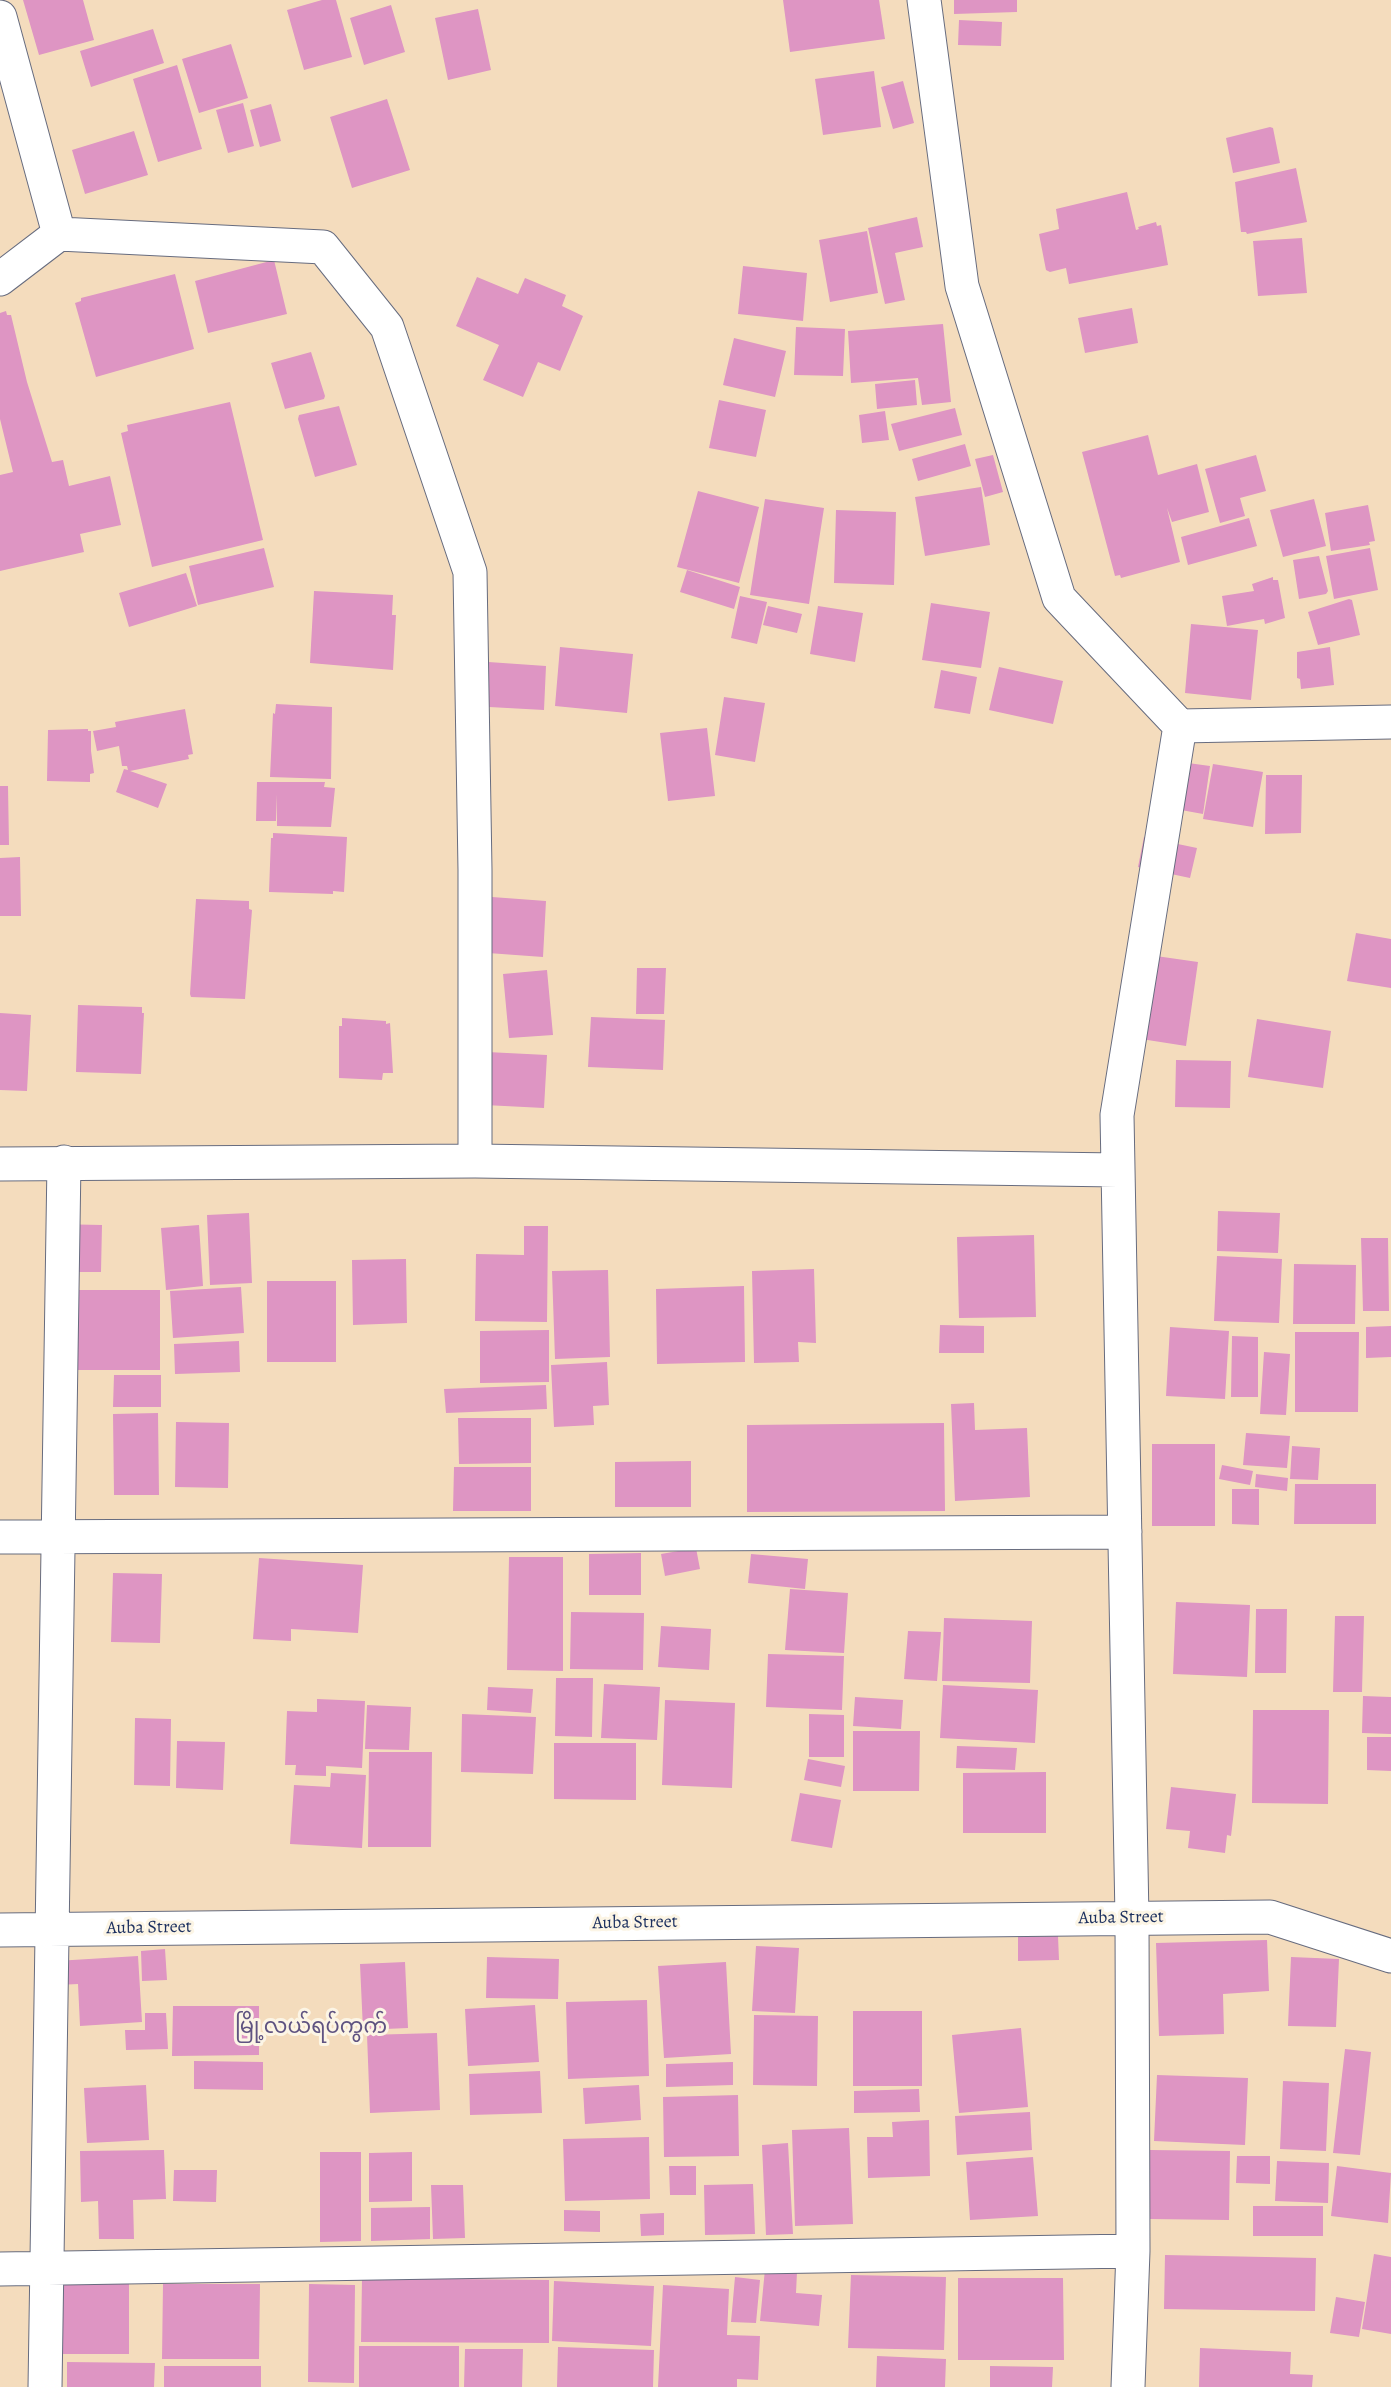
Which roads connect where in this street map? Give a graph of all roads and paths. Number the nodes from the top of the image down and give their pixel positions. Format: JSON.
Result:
{"nodes":[{"id":1,"x":924,"y":0,"type":"edge"},
{"id":2,"x":0,"y":18,"type":"edge"},
{"id":3,"x":59,"y":234,"type":"junction"},
{"id":4,"x":0,"y":279,"type":"edge"},
{"id":5,"x":1391,"y":722,"type":"edge"},
{"id":6,"x":1180,"y":726,"type":"junction"},
{"id":7,"x":475,"y":1161,"type":"junction"},
{"id":8,"x":64,"y":1162,"type":"junction"},
{"id":9,"x":0,"y":1164,"type":"edge"},
{"id":10,"x":1118,"y":1170,"type":"junction"},
{"id":11,"x":1125,"y":1532,"type":"junction"},
{"id":12,"x":59,"y":1536,"type":"junction"},
{"id":13,"x":0,"y":1537,"type":"edge"},
{"id":14,"x":1132,"y":1918,"type":"junction"},
{"id":15,"x":54,"y":1929,"type":"junction"},
{"id":16,"x":0,"y":1930,"type":"edge"},
{"id":17,"x":1391,"y":1956,"type":"edge"},
{"id":18,"x":1133,"y":2251,"type":"junction"},
{"id":19,"x":47,"y":2268,"type":"junction"},
{"id":20,"x":0,"y":2269,"type":"edge"},
{"id":21,"x":45,"y":2387,"type":"edge"},
{"id":22,"x":1128,"y":2387,"type":"edge"}],
"edges":[{"from":1,"to":6,"type":"street"},
{"from":2,"to":3,"type":"street"},
{"from":3,"to":4,"type":"street"},
{"from":3,"to":7,"type":"street"},
{"from":5,"to":6,"type":"street"},
{"from":6,"to":10,"type":"street"},
{"from":7,"to":8,"type":"street"},
{"from":7,"to":10,"type":"street"},
{"from":8,"to":9,"type":"street"},
{"from":8,"to":12,"type":"street"},
{"from":10,"to":11,"type":"street"},
{"from":11,"to":12,"type":"street"},
{"from":11,"to":14,"type":"street"},
{"from":12,"to":13,"type":"street"},
{"from":12,"to":15,"type":"street"},
{"from":14,"to":15,"type":"street","name":"Auba Street"},
{"from":14,"to":17,"type":"street","name":"Auba Street"},
{"from":14,"to":18,"type":"street"},
{"from":15,"to":16,"type":"street","name":"Auba Street"},
{"from":15,"to":19,"type":"street"},
{"from":18,"to":19,"type":"street"},
{"from":18,"to":22,"type":"street"},
{"from":19,"to":20,"type":"street"},
{"from":19,"to":21,"type":"street"}]}
